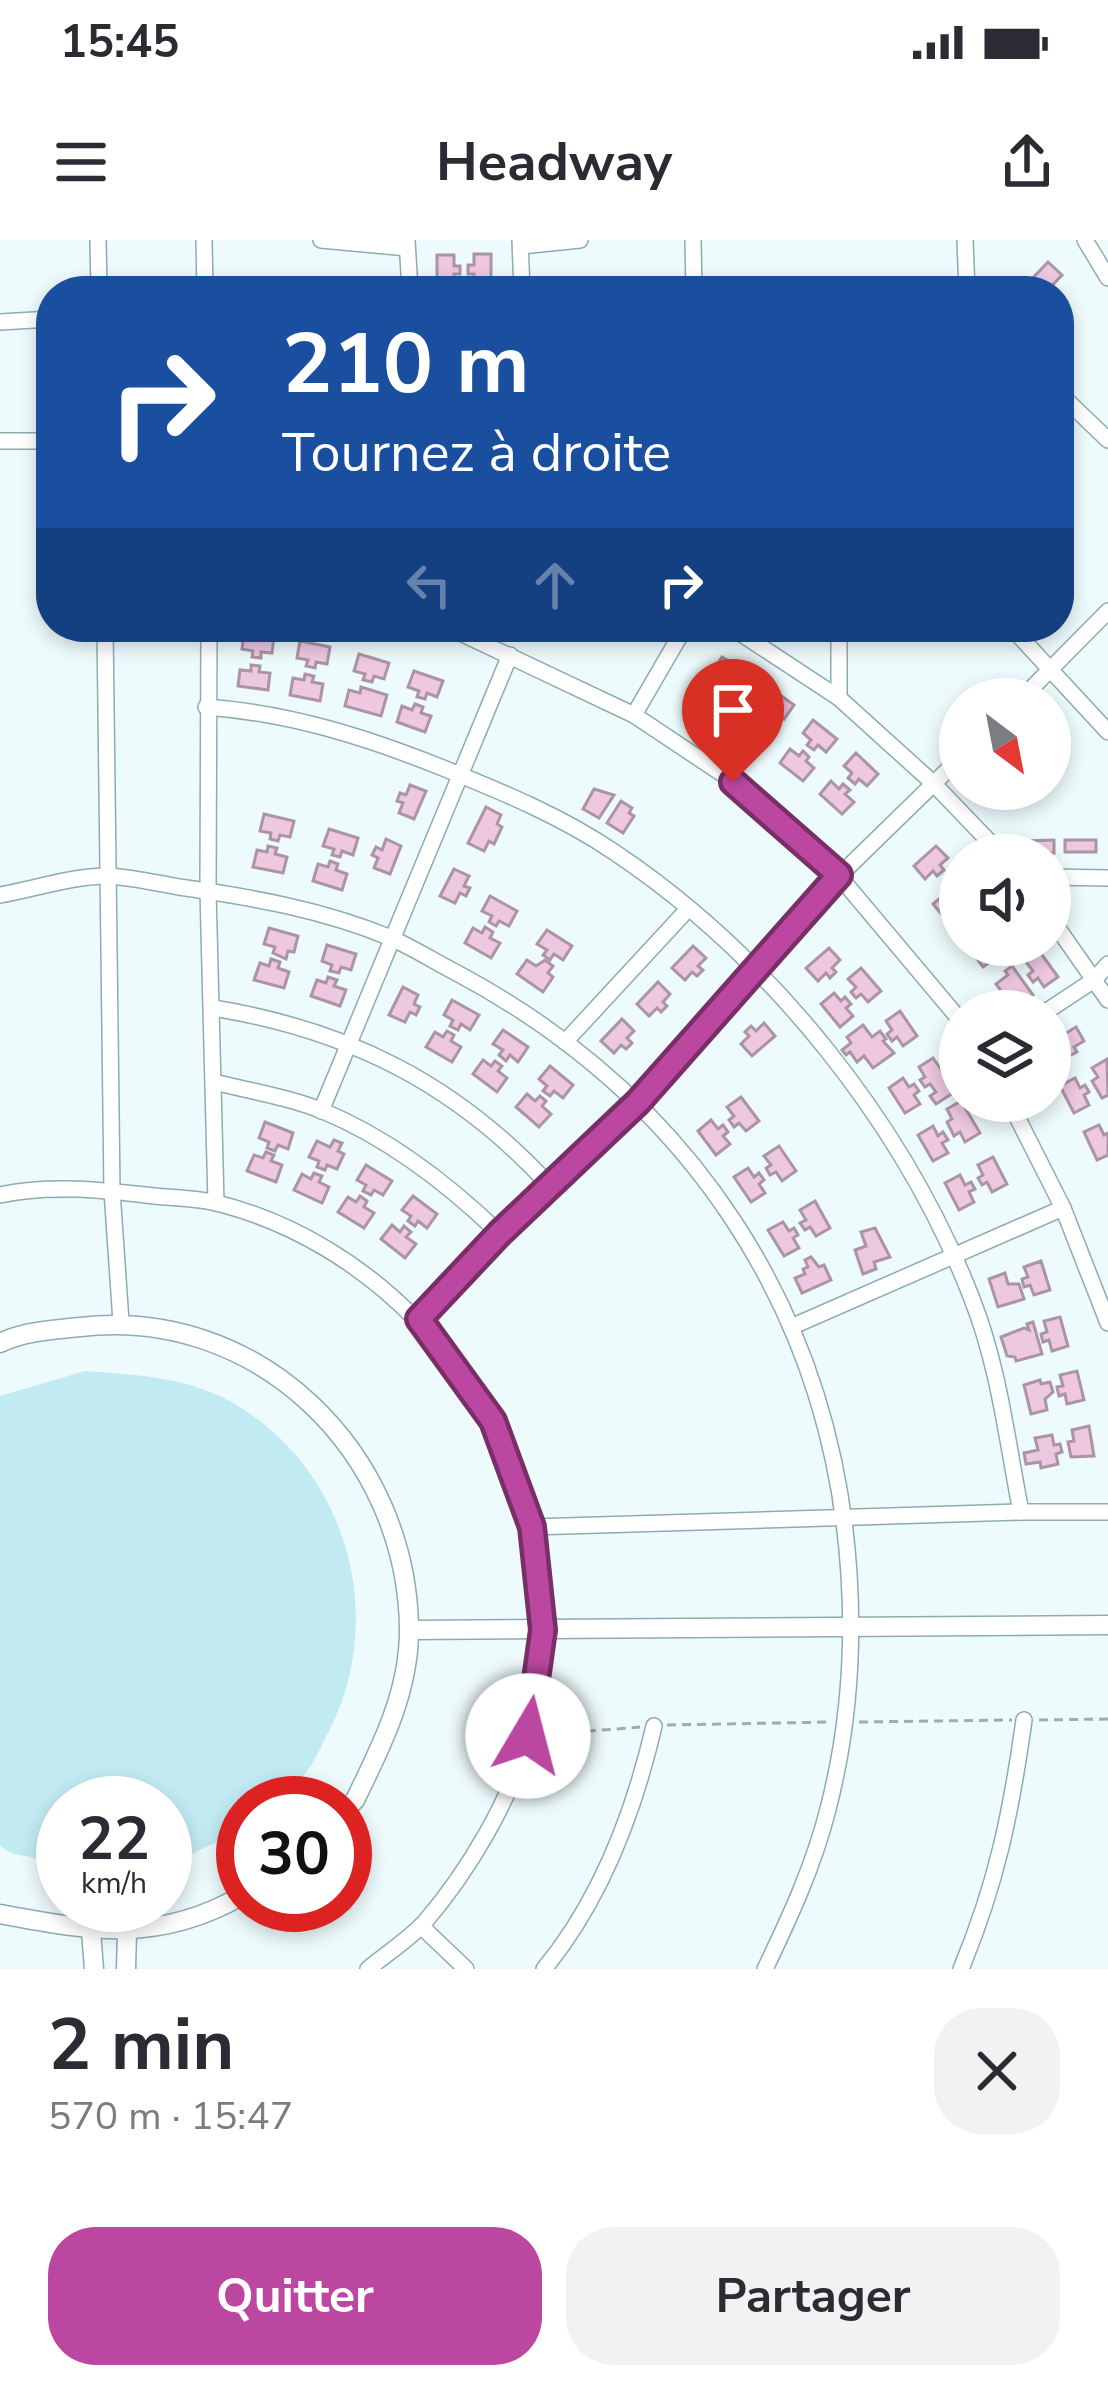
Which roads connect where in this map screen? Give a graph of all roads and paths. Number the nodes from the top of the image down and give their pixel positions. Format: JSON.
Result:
{"nodes":[{"id":1,"x":98,"y":240,"type":"edge"},
{"id":2,"x":204,"y":240,"type":"edge"},
{"id":3,"x":321,"y":240,"type":"edge"},
{"id":4,"x":580,"y":240,"type":"edge"},
{"id":5,"x":693,"y":240,"type":"edge"},
{"id":6,"x":965,"y":240,"type":"edge"},
{"id":7,"x":1085,"y":240,"type":"edge"},
{"id":8,"x":520,"y":243,"type":"edge"},
{"id":9,"x":407,"y":244,"type":"edge"},
{"id":10,"x":99,"y":276,"type":"edge"},
{"id":11,"x":205,"y":276,"type":"edge"},
{"id":12,"x":409,"y":276,"type":"edge"},
{"id":13,"x":521,"y":276,"type":"edge"},
{"id":14,"x":694,"y":276,"type":"edge"},
{"id":15,"x":966,"y":276,"type":"edge"},
{"id":16,"x":1108,"y":278,"type":"edge"},
{"id":17,"x":36,"y":320,"type":"edge"},
{"id":18,"x":0,"y":322,"type":"edge"},
{"id":19,"x":1074,"y":407,"type":"edge"},
{"id":20,"x":1107,"y":437,"type":"edge"},
{"id":21,"x":36,"y":441,"type":"edge"},
{"id":22,"x":0,"y":442,"type":"edge"},
{"id":23,"x":1108,"y":611,"type":"edge"},
{"id":24,"x":105,"y":642,"type":"edge"},
{"id":25,"x":208,"y":642,"type":"edge"},
{"id":26,"x":481,"y":642,"type":"edge"},
{"id":27,"x":676,"y":642,"type":"edge"},
{"id":28,"x":753,"y":642,"type":"edge"},
{"id":29,"x":839,"y":642,"type":"edge"},
{"id":30,"x":1025,"y":642,"type":"edge"},
{"id":31,"x":510,"y":655,"type":"junction"},
{"id":32,"x":1052,"y":670,"type":"junction"},
{"id":33,"x":1044,"y":678,"type":"edge"},
{"id":34,"x":839,"y":698,"type":"junction"},
{"id":35,"x":206,"y":707,"type":"junction"},
{"id":36,"x":634,"y":715,"type":"junction"},
{"id":37,"x":1108,"y":733,"type":"edge"},
{"id":38,"x":459,"y":775,"type":"junction"},
{"id":39,"x":939,"y":777,"type":"edge"},
{"id":40,"x":933,"y":783,"type":"junction"},
{"id":41,"x":981,"y":834,"type":"edge"},
{"id":42,"x":839,"y":875,"type":"junction"},
{"id":43,"x":106,"y":876,"type":"junction"},
{"id":44,"x":1071,"y":877,"type":"edge"},
{"id":45,"x":1108,"y":878,"type":"edge"},
{"id":46,"x":208,"y":891,"type":"junction"},
{"id":47,"x":0,"y":895,"type":"edge"},
{"id":48,"x":688,"y":909,"type":"junction"},
{"id":49,"x":391,"y":938,"type":"junction"},
{"id":50,"x":1071,"y":947,"type":"edge"},
{"id":51,"x":1108,"y":964,"type":"edge"},
{"id":52,"x":754,"y":971,"type":"junction"},
{"id":53,"x":1094,"y":980,"type":"junction"},
{"id":54,"x":939,"y":994,"type":"edge"},
{"id":55,"x":1071,"y":995,"type":"edge"},
{"id":56,"x":1108,"y":1000,"type":"edge"},
{"id":57,"x":213,"y":1008,"type":"junction"},
{"id":58,"x":565,"y":1042,"type":"junction"},
{"id":59,"x":350,"y":1046,"type":"junction"},
{"id":60,"x":214,"y":1082,"type":"junction"},
{"id":61,"x":638,"y":1102,"type":"junction"},
{"id":62,"x":321,"y":1111,"type":"junction"},
{"id":63,"x":1020,"y":1122,"type":"edge"},
{"id":64,"x":549,"y":1185,"type":"junction"},
{"id":65,"x":112,"y":1191,"type":"junction"},
{"id":66,"x":0,"y":1196,"type":"edge"},
{"id":67,"x":216,"y":1203,"type":"junction"},
{"id":68,"x":1063,"y":1208,"type":"junction"},
{"id":69,"x":500,"y":1233,"type":"junction"},
{"id":70,"x":952,"y":1256,"type":"junction"},
{"id":71,"x":1104,"y":1301,"type":"edge"},
{"id":72,"x":419,"y":1319,"type":"junction"},
{"id":73,"x":121,"y":1322,"type":"junction"},
{"id":74,"x":1108,"y":1323,"type":"edge"},
{"id":75,"x":791,"y":1327,"type":"junction"},
{"id":76,"x":0,"y":1343,"type":"edge"},
{"id":77,"x":1021,"y":1511,"type":"junction"},
{"id":78,"x":1108,"y":1512,"type":"edge"},
{"id":79,"x":845,"y":1516,"type":"junction"},
{"id":80,"x":532,"y":1527,"type":"junction"},
{"id":81,"x":1108,"y":1624,"type":"edge"},
{"id":82,"x":852,"y":1627,"type":"junction"},
{"id":83,"x":410,"y":1630,"type":"junction"},
{"id":84,"x":543,"y":1630,"type":"junction"},
{"id":85,"x":1108,"y":1719,"type":"edge"},
{"id":86,"x":1024,"y":1720,"type":"junction"},
{"id":87,"x":845,"y":1722,"type":"junction"},
{"id":88,"x":654,"y":1726,"type":"junction"},
{"id":89,"x":528,"y":1736,"type":"junction"},
{"id":90,"x":367,"y":1776,"type":"edge"},
{"id":91,"x":0,"y":1914,"type":"edge"},
{"id":92,"x":36,"y":1921,"type":"edge"},
{"id":93,"x":422,"y":1926,"type":"junction"},
{"id":94,"x":91,"y":1932,"type":"edge"},
{"id":95,"x":127,"y":1932,"type":"edge"},
{"id":96,"x":94,"y":1969,"type":"edge"},
{"id":97,"x":126,"y":1969,"type":"edge"},
{"id":98,"x":368,"y":1969,"type":"edge"},
{"id":99,"x":466,"y":1969,"type":"edge"},
{"id":100,"x":544,"y":1969,"type":"edge"},
{"id":101,"x":765,"y":1969,"type":"edge"},
{"id":102,"x":961,"y":1969,"type":"edge"}],
"edges":[{"from":1,"to":10,"type":"street"},
{"from":2,"to":11,"type":"street"},
{"from":3,"to":9,"type":"street"},
{"from":4,"to":8,"type":"street"},
{"from":5,"to":14,"type":"street"},
{"from":6,"to":15,"type":"street"},
{"from":7,"to":16,"type":"street"},
{"from":8,"to":13,"type":"street"},
{"from":9,"to":12,"type":"street"},
{"from":17,"to":18,"type":"street"},
{"from":19,"to":20,"type":"street"},
{"from":21,"to":22,"type":"street"},
{"from":23,"to":32,"type":"street"},
{"from":24,"to":43,"type":"street"},
{"from":25,"to":35,"type":"street"},
{"from":26,"to":31,"type":"street"},
{"from":27,"to":36,"type":"street"},
{"from":28,"to":34,"type":"street"},
{"from":29,"to":34,"type":"street"},
{"from":30,"to":32,"type":"street"},
{"from":31,"to":36,"type":"street"},
{"from":31,"to":38,"type":"street"},
{"from":32,"to":33,"type":"street"},
{"from":32,"to":37,"type":"street"},
{"from":34,"to":40,"type":"street"},
{"from":35,"to":38,"type":"street"},
{"from":35,"to":46,"type":"street"},
{"from":36,"to":42,"type":"street"},
{"from":38,"to":48,"type":"street"},
{"from":38,"to":49,"type":"street"},
{"from":39,"to":40,"type":"street"},
{"from":40,"to":41,"type":"street"},
{"from":40,"to":42,"type":"street"},
{"from":42,"to":52,"type":"street"},
{"from":42,"to":54,"type":"street"},
{"from":43,"to":46,"type":"street"},
{"from":43,"to":47,"type":"street"},
{"from":43,"to":65,"type":"street"},
{"from":44,"to":45,"type":"street"},
{"from":46,"to":49,"type":"street"},
{"from":46,"to":57,"type":"street"},
{"from":48,"to":52,"type":"street"},
{"from":48,"to":58,"type":"street"},
{"from":49,"to":58,"type":"street"},
{"from":49,"to":59,"type":"street"},
{"from":50,"to":53,"type":"street"},
{"from":51,"to":53,"type":"street"},
{"from":52,"to":61,"type":"street"},
{"from":52,"to":70,"type":"street"},
{"from":53,"to":55,"type":"street"},
{"from":53,"to":56,"type":"street"},
{"from":57,"to":59,"type":"street"},
{"from":57,"to":60,"type":"street"},
{"from":58,"to":61,"type":"street"},
{"from":59,"to":62,"type":"street"},
{"from":59,"to":64,"type":"street"},
{"from":60,"to":62,"type":"street"},
{"from":60,"to":67,"type":"street"},
{"from":61,"to":64,"type":"street"},
{"from":61,"to":75,"type":"street"},
{"from":62,"to":69,"type":"street"},
{"from":63,"to":68,"type":"street"},
{"from":64,"to":69,"type":"street"},
{"from":65,"to":66,"type":"street"},
{"from":65,"to":67,"type":"street"},
{"from":65,"to":73,"type":"street"},
{"from":67,"to":72,"type":"street"},
{"from":68,"to":70,"type":"street"},
{"from":68,"to":71,"type":"street"},
{"from":69,"to":72,"type":"street"},
{"from":70,"to":75,"type":"street"},
{"from":70,"to":77,"type":"street"},
{"from":71,"to":74,"type":"street"},
{"from":72,"to":80,"type":"street"},
{"from":73,"to":76,"type":"street"},
{"from":73,"to":83,"type":"street"},
{"from":75,"to":79,"type":"street"},
{"from":77,"to":78,"type":"street"},
{"from":77,"to":79,"type":"street"},
{"from":79,"to":80,"type":"street"},
{"from":79,"to":82,"type":"street"},
{"from":80,"to":84,"type":"street"},
{"from":81,"to":82,"type":"street"},
{"from":82,"to":84,"type":"street"},
{"from":82,"to":87,"type":"street"},
{"from":83,"to":84,"type":"street"},
{"from":83,"to":90,"type":"street"},
{"from":84,"to":89,"type":"street"},
{"from":85,"to":86,"type":"path"},
{"from":86,"to":87,"type":"path"},
{"from":86,"to":102,"type":"street"},
{"from":87,"to":88,"type":"path"},
{"from":87,"to":101,"type":"street"},
{"from":88,"to":89,"type":"path"},
{"from":88,"to":100,"type":"street"},
{"from":89,"to":93,"type":"street"},
{"from":91,"to":92,"type":"street"},
{"from":93,"to":98,"type":"street"},
{"from":93,"to":99,"type":"street"},
{"from":94,"to":96,"type":"street"},
{"from":95,"to":97,"type":"street"}]}
